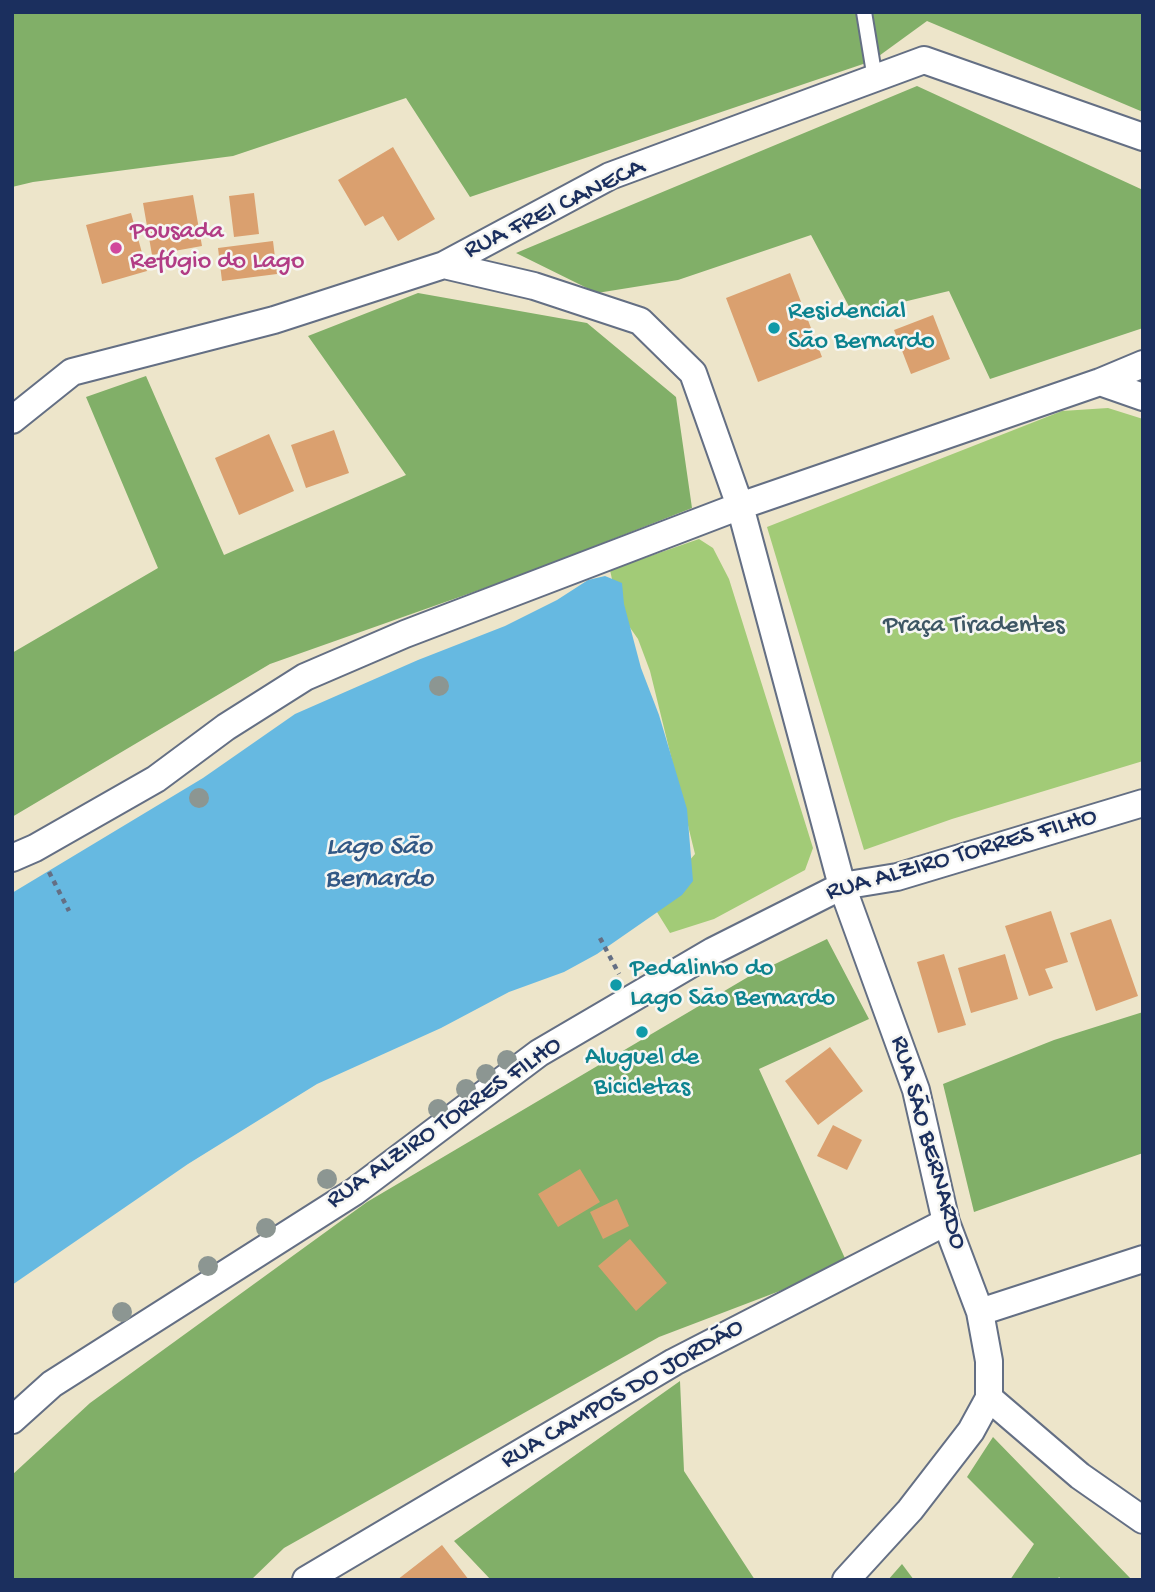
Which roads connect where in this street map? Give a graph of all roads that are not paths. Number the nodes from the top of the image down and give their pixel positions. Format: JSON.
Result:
{"nodes":[{"id":1,"x":864,"y":12,"type":"edge"},
{"id":2,"x":875,"y":79,"type":"junction"},
{"id":3,"x":1143,"y":136,"type":"edge"},
{"id":4,"x":444,"y":265,"type":"junction"},
{"id":5,"x":1143,"y":364,"type":"edge"},
{"id":6,"x":1100,"y":382,"type":"junction"},
{"id":7,"x":1143,"y":397,"type":"edge"},
{"id":8,"x":12,"y":420,"type":"edge"},
{"id":9,"x":740,"y":506,"type":"junction"},
{"id":10,"x":1143,"y":803,"type":"edge"},
{"id":11,"x":24,"y":853,"type":"edge"},
{"id":12,"x":842,"y":886,"type":"junction"},
{"id":13,"x":946,"y":1222,"type":"junction"},
{"id":14,"x":1143,"y":1259,"type":"edge"},
{"id":15,"x":980,"y":1312,"type":"junction"},
{"id":16,"x":989,"y":1398,"type":"junction"},
{"id":17,"x":12,"y":1420,"type":"edge"},
{"id":18,"x":1143,"y":1520,"type":"edge"},
{"id":19,"x":306,"y":1580,"type":"edge"},
{"id":20,"x":846,"y":1580,"type":"edge"}],
"edges":[{"from":1,"to":2,"type":"lane"},
{"from":2,"to":3,"type":"street","name":"RUA FREI CANECA"},
{"from":2,"to":4,"type":"street","name":"RUA FREI CANECA"},
{"from":4,"to":8,"type":"street","name":"RUA FREI CANECA"},
{"from":4,"to":9,"type":"street","name":"RUA SÃO BERNARDO"},
{"from":5,"to":6,"type":"street"},
{"from":6,"to":7,"type":"street"},
{"from":6,"to":9,"type":"street"},
{"from":9,"to":11,"type":"street"},
{"from":9,"to":12,"type":"street","name":"RUA SÃO BERNARDO"},
{"from":10,"to":12,"type":"street","name":"RUA ALZIRO TORRES FILHO"},
{"from":12,"to":13,"type":"street","name":"RUA SÃO BERNARDO"},
{"from":12,"to":17,"type":"street","name":"RUA ALZIRO TORRES FILHO"},
{"from":13,"to":15,"type":"street","name":"RUA SÃO BERNARDO"},
{"from":13,"to":19,"type":"street","name":"RUA CAMPOS DO JORDÃO"},
{"from":14,"to":15,"type":"street"},
{"from":15,"to":16,"type":"street","name":"RUA SÃO BERNARDO"},
{"from":16,"to":18,"type":"street"},
{"from":16,"to":20,"type":"street","name":"RUA SÃO BERNARDO"}]}
